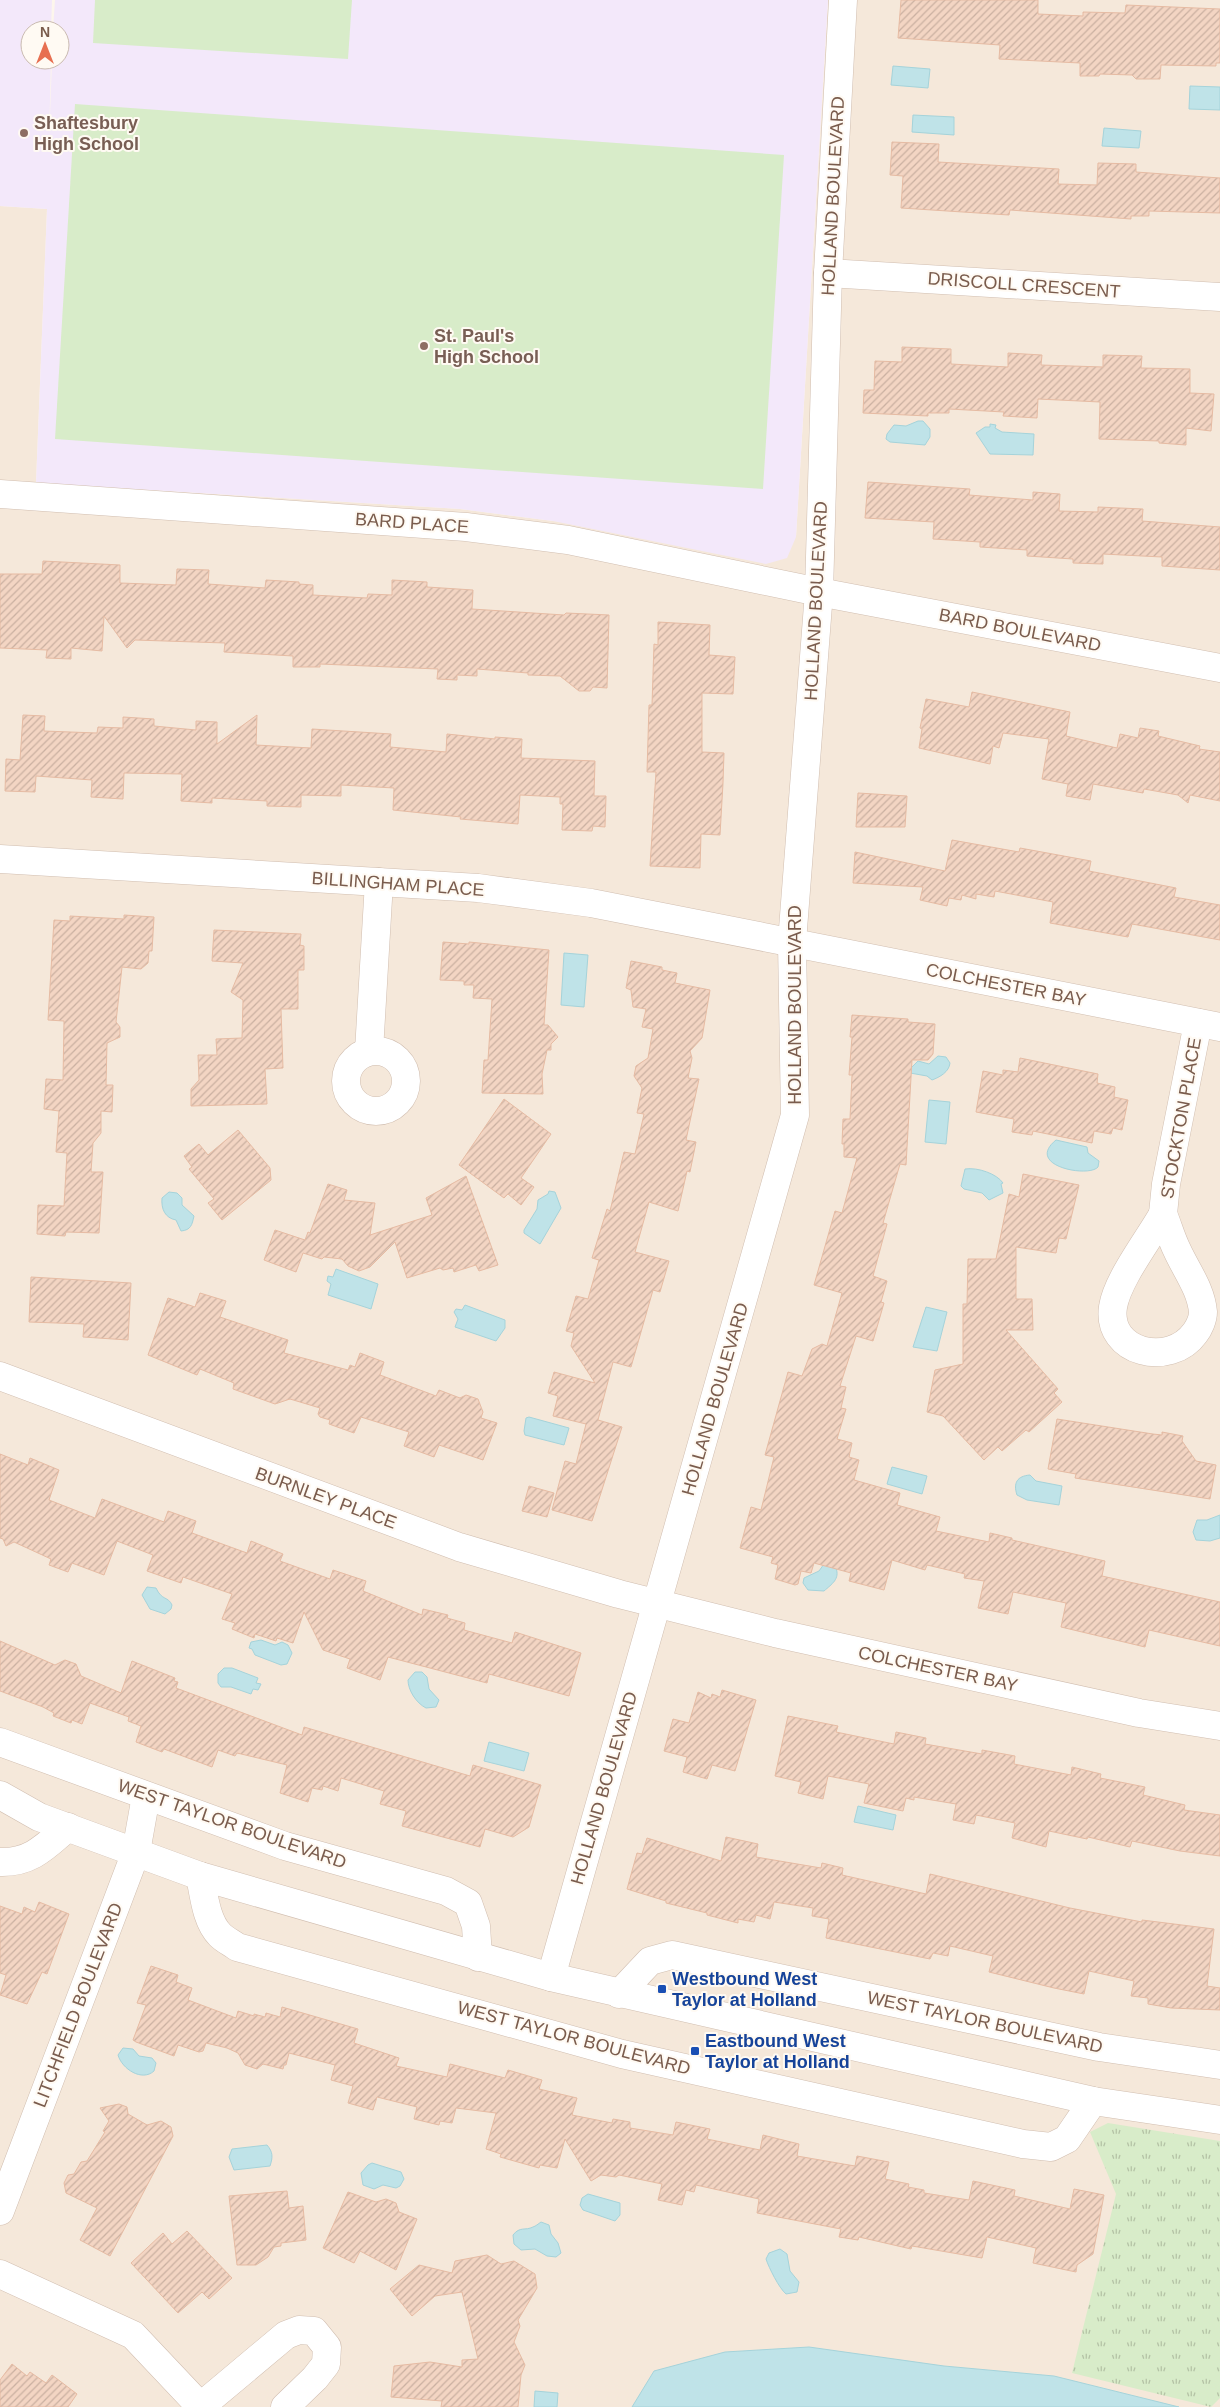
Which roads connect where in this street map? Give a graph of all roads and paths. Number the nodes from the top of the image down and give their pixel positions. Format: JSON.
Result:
{"nodes":[{"id":1,"x":843,"y":0,"type":"edge"},
{"id":2,"x":828,"y":273,"type":"junction"},
{"id":3,"x":1220,"y":297,"type":"edge"},
{"id":4,"x":0,"y":494,"type":"edge"},
{"id":5,"x":819,"y":592,"type":"junction"},
{"id":6,"x":1220,"y":668,"type":"edge"},
{"id":7,"x":0,"y":859,"type":"edge"},
{"id":8,"x":379,"y":882,"type":"junction"},
{"id":9,"x":792,"y":942,"type":"junction"},
{"id":10,"x":1209,"y":1025,"type":"edge"},
{"id":11,"x":369,"y":1052,"type":"dead end"},
{"id":12,"x":1164,"y":1214,"type":"junction"},
{"id":13,"x":0,"y":1376,"type":"edge"},
{"id":14,"x":657,"y":1603,"type":"junction"},
{"id":15,"x":1220,"y":1726,"type":"edge"},
{"id":16,"x":0,"y":1742,"type":"edge"},
{"id":17,"x":0,"y":1795,"type":"edge"},
{"id":18,"x":146,"y":1796,"type":"junction"},
{"id":19,"x":0,"y":1813,"type":"edge"},
{"id":20,"x":39,"y":1817,"type":"junction"},
{"id":21,"x":68,"y":1827,"type":"junction"},
{"id":22,"x":136,"y":1852,"type":"junction"},
{"id":23,"x":0,"y":1862,"type":"edge"},
{"id":24,"x":200,"y":1876,"type":"junction"},
{"id":25,"x":478,"y":1957,"type":"junction"},
{"id":26,"x":551,"y":1977,"type":"junction"},
{"id":27,"x":619,"y":1994,"type":"junction"},
{"id":28,"x":1220,"y":2064,"type":"edge"},
{"id":29,"x":1093,"y":2101,"type":"junction"},
{"id":30,"x":1220,"y":2120,"type":"edge"},
{"id":31,"x":0,"y":2211,"type":"edge"},
{"id":32,"x":0,"y":2274,"type":"edge"},
{"id":33,"x":200,"y":2407,"type":"edge"},
{"id":34,"x":285,"y":2407,"type":"edge"}],
"edges":[{"from":1,"to":2,"type":"street","name":"HOLLAND BOULEVARD"},
{"from":2,"to":3,"type":"street","name":"DRISCOLL CRESCENT"},
{"from":2,"to":5,"type":"street","name":"HOLLAND BOULEVARD"},
{"from":4,"to":5,"type":"street","name":"BARD PLACE"},
{"from":5,"to":6,"type":"street","name":"BARD BOULEVARD"},
{"from":5,"to":9,"type":"street","name":"HOLLAND BOULEVARD"},
{"from":7,"to":8,"type":"street","name":"BILLINGHAM PLACE"},
{"from":8,"to":9,"type":"street","name":"BILLINGHAM PLACE"},
{"from":8,"to":11,"type":"street"},
{"from":9,"to":10,"type":"street","name":"COLCHESTER BAY"},
{"from":9,"to":14,"type":"street","name":"HOLLAND BOULEVARD"},
{"from":10,"to":12,"type":"street","name":"STOCKTON PLACE"},
{"from":12,"to":12,"type":"street","name":"STOCKTON PLACE"},
{"from":13,"to":14,"type":"street","name":"BURNLEY PLACE"},
{"from":14,"to":15,"type":"street","name":"COLCHESTER BAY"},
{"from":14,"to":26,"type":"street","name":"HOLLAND BOULEVARD"},
{"from":16,"to":18,"type":"street","name":"WEST TAYLOR BOULEVARD"},
{"from":17,"to":20,"type":"street"},
{"from":18,"to":22,"type":"street","name":"LITCHFIELD BOULEVARD"},
{"from":18,"to":25,"type":"street","name":"WEST TAYLOR BOULEVARD"},
{"from":19,"to":20,"type":"street"},
{"from":20,"to":21,"type":"street"},
{"from":21,"to":22,"type":"street"},
{"from":21,"to":23,"type":"street"},
{"from":22,"to":24,"type":"street"},
{"from":22,"to":31,"type":"street","name":"LITCHFIELD BOULEVARD"},
{"from":24,"to":25,"type":"street"},
{"from":24,"to":29,"type":"street","name":"WEST TAYLOR BOULEVARD"},
{"from":25,"to":26,"type":"street"},
{"from":26,"to":27,"type":"street"},
{"from":27,"to":28,"type":"street","name":"WEST TAYLOR BOULEVARD"},
{"from":27,"to":29,"type":"street"},
{"from":29,"to":30,"type":"street"},
{"from":32,"to":33,"type":"street"},
{"from":33,"to":34,"type":"street"}]}
